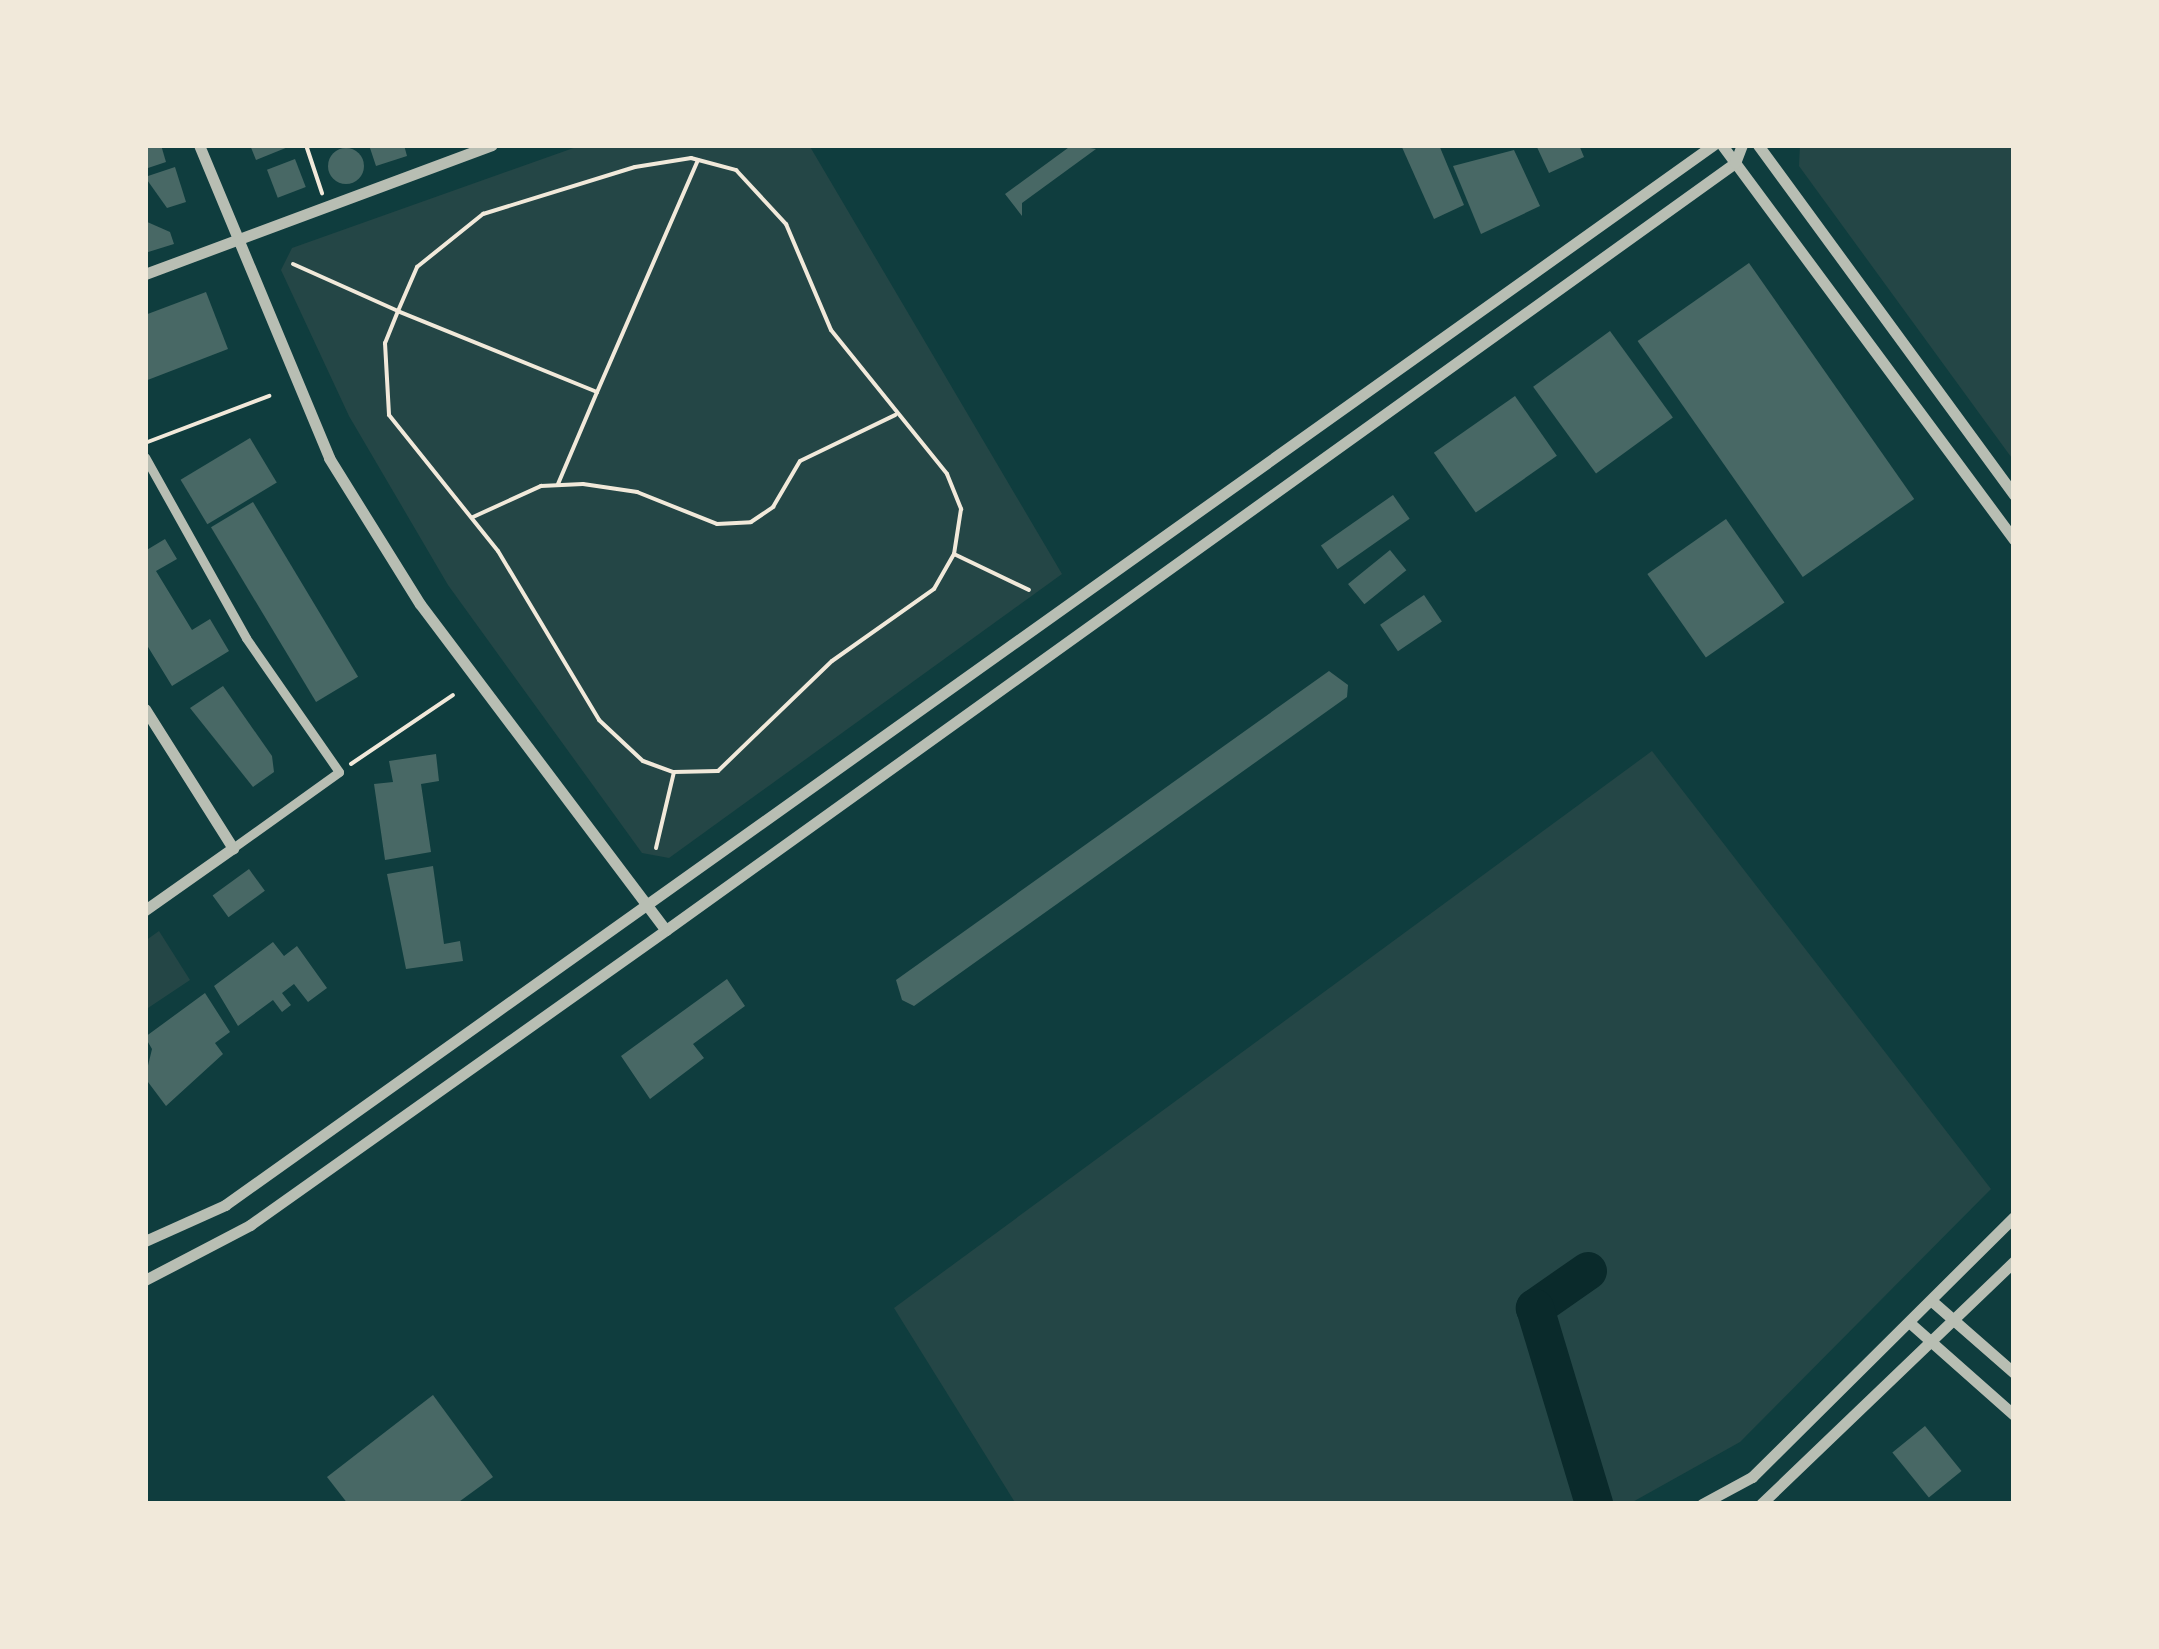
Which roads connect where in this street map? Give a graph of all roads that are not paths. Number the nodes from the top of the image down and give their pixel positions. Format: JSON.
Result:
{"nodes":[{"id":1,"x":199,"y":145,"type":"edge"},
{"id":2,"x":492,"y":145,"type":"edge"},
{"id":3,"x":1713,"y":145,"type":"edge"},
{"id":4,"x":1722,"y":145,"type":"edge"},
{"id":5,"x":1742,"y":145,"type":"edge"},
{"id":6,"x":1758,"y":145,"type":"edge"},
{"id":7,"x":1736,"y":163,"type":"junction"},
{"id":8,"x":234,"y":240,"type":"junction"},
{"id":9,"x":145,"y":274,"type":"edge"},
{"id":10,"x":145,"y":457,"type":"edge"},
{"id":11,"x":2014,"y":495,"type":"edge"},
{"id":12,"x":2014,"y":540,"type":"edge"},
{"id":13,"x":145,"y":709,"type":"edge"},
{"id":14,"x":233,"y":848,"type":"junction"},
{"id":15,"x":647,"y":904,"type":"junction"},
{"id":16,"x":145,"y":910,"type":"edge"},
{"id":17,"x":666,"y":930,"type":"junction"},
{"id":18,"x":2014,"y":1217,"type":"edge"},
{"id":19,"x":145,"y":1241,"type":"edge"},
{"id":20,"x":2014,"y":1262,"type":"edge"},
{"id":21,"x":145,"y":1280,"type":"edge"},
{"id":22,"x":1933,"y":1302,"type":"junction"},
{"id":23,"x":1910,"y":1323,"type":"junction"},
{"id":24,"x":1957,"y":1323,"type":"junction"},
{"id":25,"x":1934,"y":1344,"type":"junction"},
{"id":26,"x":2014,"y":1373,"type":"edge"},
{"id":27,"x":2014,"y":1415,"type":"edge"},
{"id":28,"x":1702,"y":1504,"type":"edge"},
{"id":29,"x":1761,"y":1504,"type":"edge"}],
"edges":[{"from":1,"to":8,"type":"street"},
{"from":2,"to":8,"type":"street"},
{"from":3,"to":15,"type":"street"},
{"from":4,"to":7,"type":"street"},
{"from":5,"to":7,"type":"street"},
{"from":6,"to":11,"type":"street"},
{"from":7,"to":12,"type":"street"},
{"from":7,"to":17,"type":"street"},
{"from":8,"to":9,"type":"street"},
{"from":8,"to":15,"type":"street"},
{"from":10,"to":14,"type":"street"},
{"from":13,"to":14,"type":"street"},
{"from":14,"to":16,"type":"street"},
{"from":15,"to":17,"type":"street"},
{"from":15,"to":19,"type":"street"},
{"from":17,"to":21,"type":"street"},
{"from":18,"to":22,"type":"street"},
{"from":20,"to":24,"type":"street"},
{"from":22,"to":23,"type":"street"},
{"from":22,"to":24,"type":"street"},
{"from":23,"to":25,"type":"street"},
{"from":23,"to":28,"type":"street"},
{"from":24,"to":25,"type":"street"},
{"from":24,"to":26,"type":"street"},
{"from":25,"to":27,"type":"street"},
{"from":25,"to":29,"type":"street"}]}
